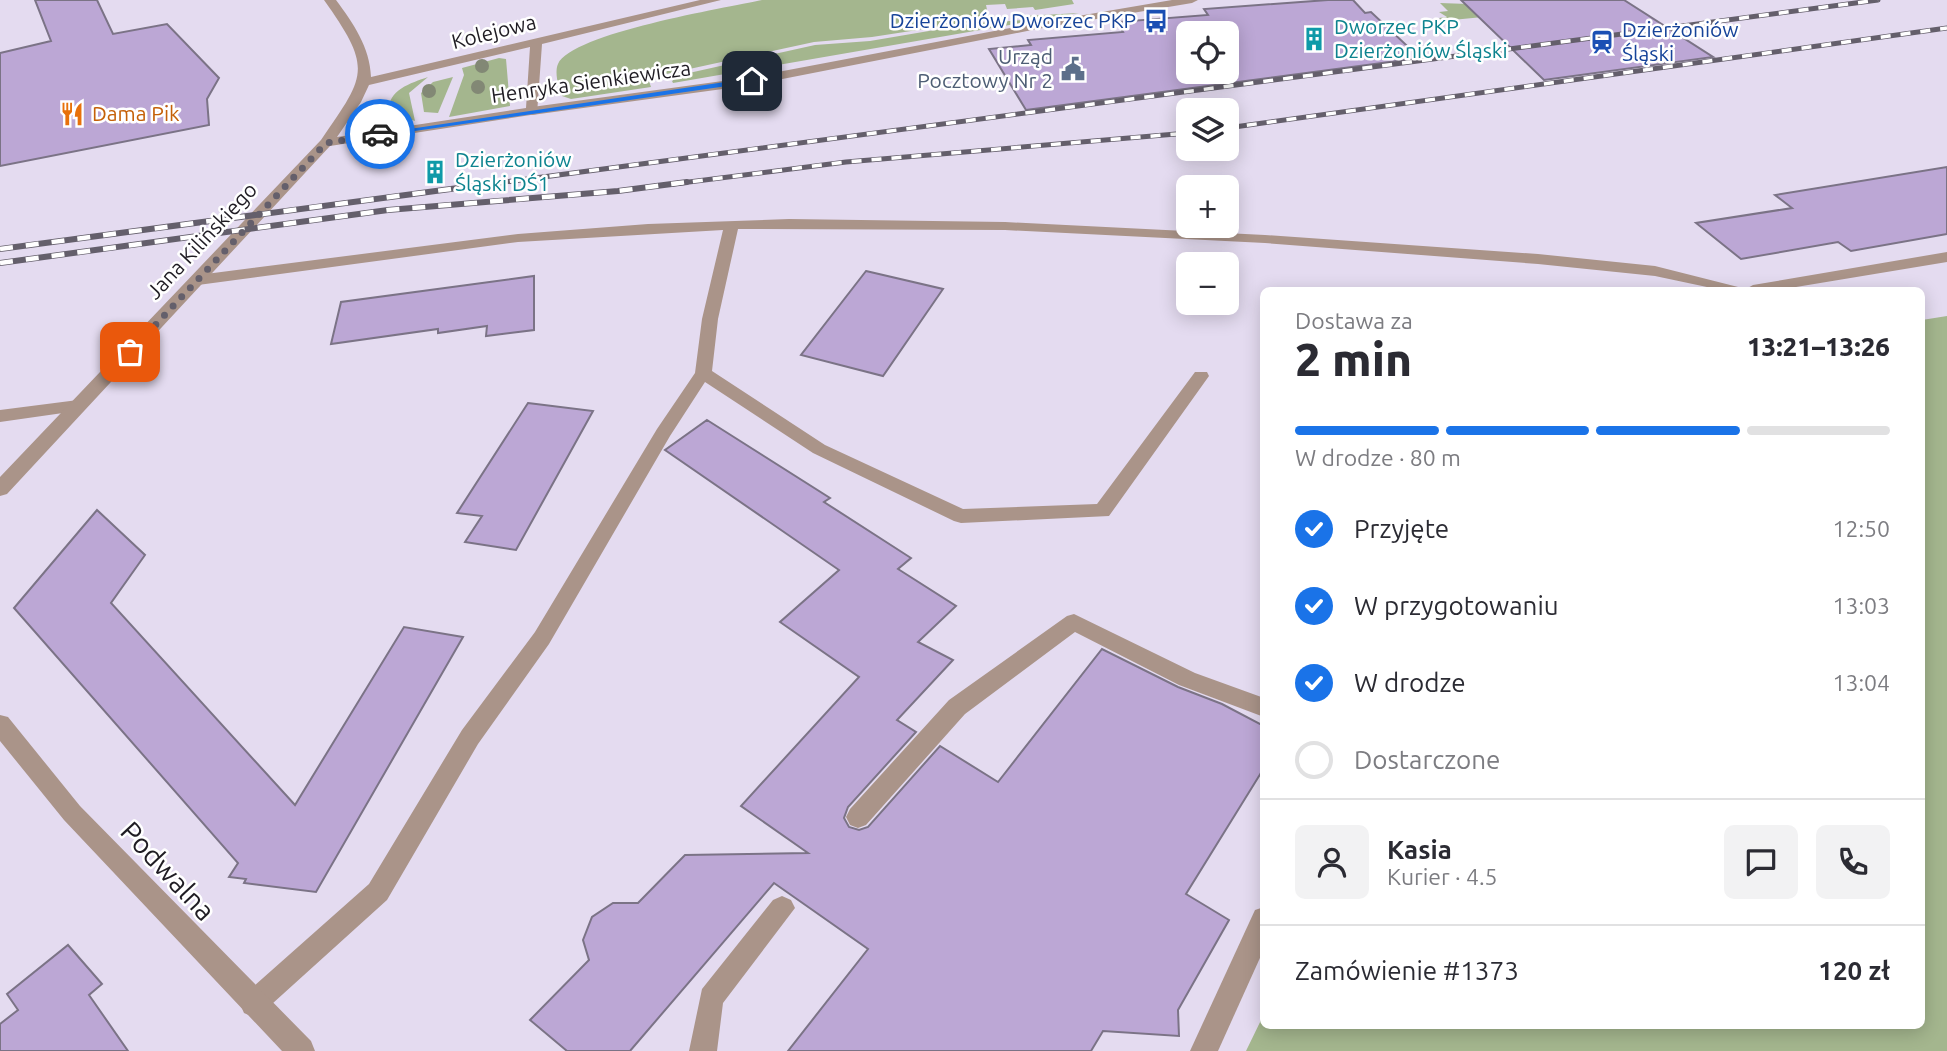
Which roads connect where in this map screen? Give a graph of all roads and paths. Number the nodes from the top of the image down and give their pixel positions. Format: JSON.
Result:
{"nodes":[{"id":1,"x":330,"y":0,"type":"edge"},
{"id":2,"x":715,"y":0,"type":"edge"},
{"id":3,"x":1192,"y":0,"type":"edge"},
{"id":4,"x":536,"y":41,"type":"junction"},
{"id":5,"x":363,"y":82,"type":"junction"},
{"id":6,"x":533,"y":110,"type":"junction"},
{"id":7,"x":326,"y":143,"type":"junction"},
{"id":8,"x":731,"y":226,"type":"junction"},
{"id":9,"x":1947,"y":257,"type":"edge"},
{"id":10,"x":198,"y":280,"type":"junction"},
{"id":11,"x":1726,"y":287,"type":"edge"},
{"id":12,"x":1771,"y":287,"type":"edge"},
{"id":13,"x":703,"y":373,"type":"junction"},
{"id":14,"x":1201,"y":376,"type":"dead end"},
{"id":15,"x":78,"y":406,"type":"junction"},
{"id":16,"x":0,"y":416,"type":"edge"},
{"id":17,"x":0,"y":489,"type":"edge"},
{"id":18,"x":1260,"y":706,"type":"edge"},
{"id":19,"x":0,"y":724,"type":"edge"},
{"id":20,"x":858,"y":817,"type":"dead end"},
{"id":21,"x":782,"y":908,"type":"dead end"},
{"id":22,"x":1260,"y":928,"type":"edge"},
{"id":23,"x":253,"y":1004,"type":"junction"},
{"id":24,"x":301,"y":1051,"type":"edge"},
{"id":25,"x":703,"y":1051,"type":"edge"},
{"id":26,"x":1204,"y":1051,"type":"edge"}],
"edges":[{"from":1,"to":5,"type":"street"},
{"from":2,"to":4,"type":"street","name":"Kolejowa"},
{"from":3,"to":6,"type":"street","name":"Henryka Sienkiewicza"},
{"from":4,"to":5,"type":"street","name":"Kolejowa"},
{"from":4,"to":6,"type":"street"},
{"from":5,"to":7,"type":"street","name":"Jana Kilińskiego"},
{"from":6,"to":7,"type":"street","name":"Henryka Sienkiewicza"},
{"from":7,"to":10,"type":"street","name":"Jana Kilińskiego"},
{"from":8,"to":10,"type":"street"},
{"from":8,"to":11,"type":"street"},
{"from":8,"to":13,"type":"street"},
{"from":9,"to":12,"type":"street"},
{"from":10,"to":15,"type":"street","name":"Jana Kilińskiego"},
{"from":13,"to":14,"type":"street"},
{"from":13,"to":23,"type":"street"},
{"from":15,"to":16,"type":"street"},
{"from":15,"to":17,"type":"street","name":"Jana Kilińskiego"},
{"from":18,"to":20,"type":"street"},
{"from":19,"to":23,"type":"street","name":"Podwalna"},
{"from":21,"to":25,"type":"street"},
{"from":22,"to":26,"type":"street"},
{"from":23,"to":24,"type":"street","name":"Podwalna"}]}
